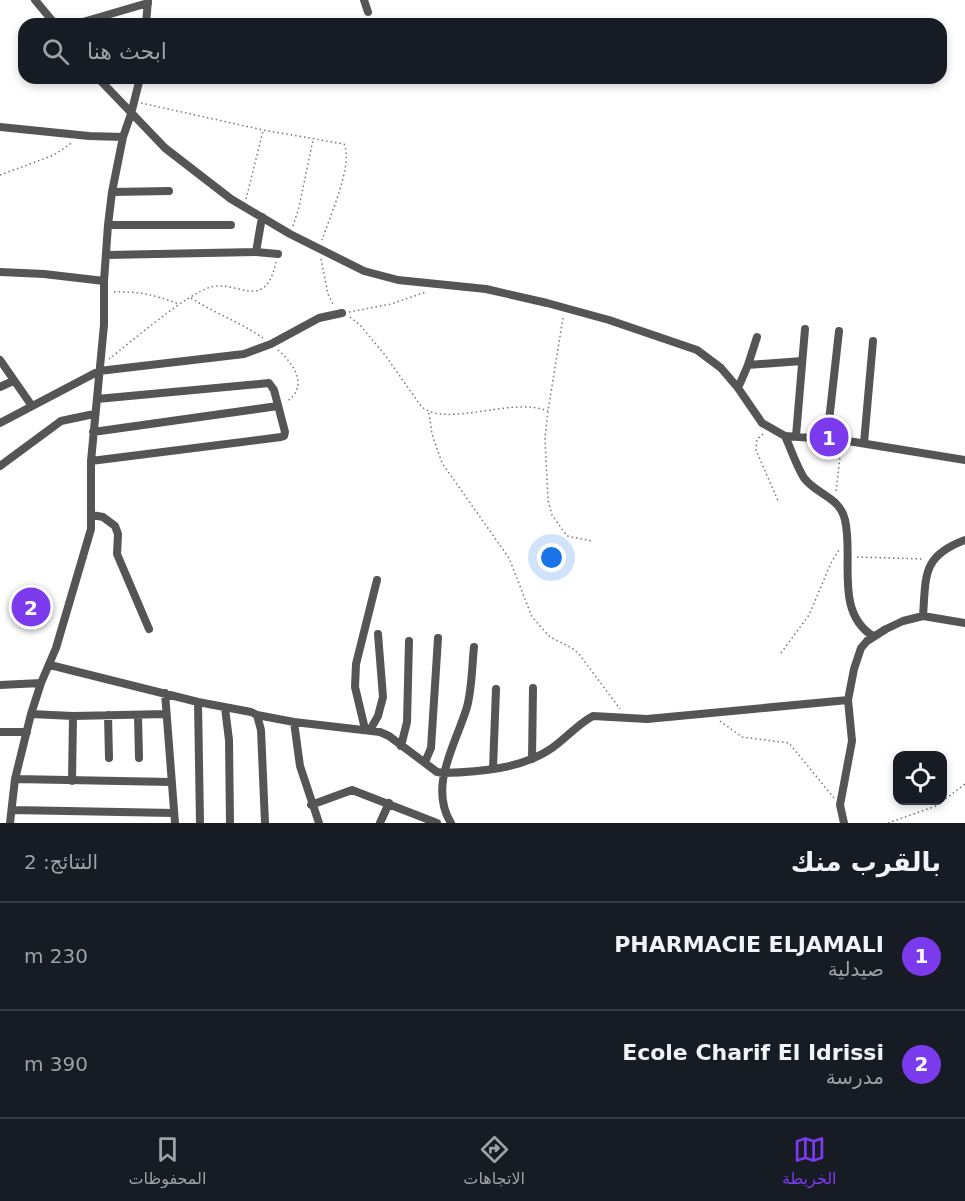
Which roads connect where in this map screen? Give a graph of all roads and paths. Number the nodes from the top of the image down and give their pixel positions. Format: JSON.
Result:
{"nodes":[{"id":1,"x":35,"y":0,"type":"edge"},
{"id":2,"x":364,"y":0,"type":"edge"},
{"id":3,"x":148,"y":1,"type":"edge"},
{"id":4,"x":368,"y":12,"type":"dead end"},
{"id":5,"x":50,"y":18,"type":"edge"},
{"id":6,"x":95,"y":18,"type":"edge"},
{"id":7,"x":147,"y":18,"type":"edge"},
{"id":8,"x":104,"y":84,"type":"edge"},
{"id":9,"x":138,"y":84,"type":"edge"},
{"id":10,"x":131,"y":114,"type":"junction"},
{"id":11,"x":0,"y":127,"type":"edge"},
{"id":12,"x":263,"y":130,"type":"dead end"},
{"id":13,"x":80,"y":136,"type":"junction"},
{"id":14,"x":123,"y":137,"type":"junction"},
{"id":15,"x":314,"y":139,"type":"dead end"},
{"id":16,"x":0,"y":175,"type":"edge"},
{"id":17,"x":169,"y":191,"type":"dead end"},
{"id":18,"x":112,"y":192,"type":"junction"},
{"id":19,"x":245,"y":207,"type":"junction"},
{"id":20,"x":262,"y":217,"type":"junction"},
{"id":21,"x":108,"y":225,"type":"junction"},
{"id":22,"x":231,"y":225,"type":"dead end"},
{"id":23,"x":290,"y":234,"type":"junction"},
{"id":24,"x":256,"y":252,"type":"junction"},
{"id":25,"x":278,"y":254,"type":"joint"},
{"id":26,"x":106,"y":255,"type":"junction"},
{"id":27,"x":0,"y":272,"type":"edge"},
{"id":28,"x":104,"y":281,"type":"junction"},
{"id":29,"x":443,"y":284,"type":"junction"},
{"id":30,"x":104,"y":293,"type":"junction"},
{"id":31,"x":180,"y":305,"type":"junction"},
{"id":32,"x":566,"y":308,"type":"junction"},
{"id":33,"x":342,"y":313,"type":"joint"},
{"id":34,"x":805,"y":329,"type":"dead end"},
{"id":35,"x":839,"y":331,"type":"dead end"},
{"id":36,"x":757,"y":337,"type":"dead end"},
{"id":37,"x":873,"y":341,"type":"dead end"},
{"id":38,"x":0,"y":360,"type":"edge"},
{"id":39,"x":802,"y":361,"type":"junction"},
{"id":40,"x":748,"y":365,"type":"junction"},
{"id":41,"x":99,"y":369,"type":"junction"},
{"id":42,"x":13,"y":381,"type":"junction"},
{"id":43,"x":0,"y":387,"type":"edge"},
{"id":44,"x":738,"y":388,"type":"junction"},
{"id":45,"x":97,"y":399,"type":"junction"},
{"id":46,"x":32,"y":406,"type":"junction"},
{"id":47,"x":278,"y":406,"type":"junction"},
{"id":48,"x":429,"y":412,"type":"dead end"},
{"id":49,"x":94,"y":414,"type":"junction"},
{"id":50,"x":0,"y":423,"type":"edge"},
{"id":51,"x":771,"y":429,"type":"junction"},
{"id":52,"x":93,"y":432,"type":"junction"},
{"id":53,"x":785,"y":436,"type":"junction"},
{"id":54,"x":796,"y":436,"type":"junction"},
{"id":55,"x":827,"y":439,"type":"junction"},
{"id":56,"x":842,"y":440,"type":"junction"},
{"id":57,"x":864,"y":443,"type":"junction"},
{"id":58,"x":965,"y":460,"type":"edge"},
{"id":59,"x":91,"y":461,"type":"junction"},
{"id":60,"x":0,"y":466,"type":"edge"},
{"id":61,"x":834,"y":501,"type":"junction"},
{"id":62,"x":779,"y":503,"type":"dead end"},
{"id":63,"x":92,"y":515,"type":"junction"},
{"id":64,"x":847,"y":540,"type":"junction"},
{"id":65,"x":965,"y":540,"type":"edge"},
{"id":66,"x":592,"y":541,"type":"dead end"},
{"id":67,"x":847,"y":556,"type":"junction"},
{"id":68,"x":932,"y":560,"type":"junction"},
{"id":69,"x":377,"y":580,"type":"dead end"},
{"id":70,"x":923,"y":616,"type":"junction"},
{"id":71,"x":965,"y":623,"type":"edge"},
{"id":72,"x":149,"y":629,"type":"dead end"},
{"id":73,"x":378,"y":634,"type":"dead end"},
{"id":74,"x":873,"y":636,"type":"junction"},
{"id":75,"x":438,"y":638,"type":"dead end"},
{"id":76,"x":409,"y":641,"type":"dead end"},
{"id":77,"x":474,"y":646,"type":"dead end"},
{"id":78,"x":781,"y":653,"type":"dead end"},
{"id":79,"x":50,"y":665,"type":"junction"},
{"id":80,"x":41,"y":683,"type":"junction"},
{"id":81,"x":0,"y":685,"type":"edge"},
{"id":82,"x":533,"y":688,"type":"dead end"},
{"id":83,"x":496,"y":689,"type":"dead end"},
{"id":84,"x":165,"y":693,"type":"junction"},
{"id":85,"x":849,"y":700,"type":"junction"},
{"id":86,"x":198,"y":702,"type":"junction"},
{"id":87,"x":225,"y":708,"type":"junction"},
{"id":88,"x":714,"y":713,"type":"junction"},
{"id":89,"x":31,"y":714,"type":"junction"},
{"id":90,"x":165,"y":714,"type":"junction"},
{"id":91,"x":108,"y":715,"type":"junction"},
{"id":92,"x":257,"y":715,"type":"junction"},
{"id":93,"x":73,"y":716,"type":"junction"},
{"id":94,"x":138,"y":716,"type":"junction"},
{"id":95,"x":627,"y":719,"type":"junction"},
{"id":96,"x":294,"y":722,"type":"junction"},
{"id":97,"x":368,"y":730,"type":"junction"},
{"id":98,"x":0,"y":732,"type":"edge"},
{"id":99,"x":27,"y":732,"type":"junction"},
{"id":100,"x":401,"y":746,"type":"junction"},
{"id":101,"x":109,"y":758,"type":"dead end"},
{"id":102,"x":139,"y":758,"type":"dead end"},
{"id":103,"x":532,"y":759,"type":"junction"},
{"id":104,"x":425,"y":762,"type":"junction"},
{"id":105,"x":493,"y":769,"type":"junction"},
{"id":106,"x":443,"y":773,"type":"junction"},
{"id":107,"x":15,"y":779,"type":"junction"},
{"id":108,"x":72,"y":781,"type":"junction"},
{"id":109,"x":171,"y":782,"type":"junction"},
{"id":110,"x":965,"y":784,"type":"edge"},
{"id":111,"x":389,"y":803,"type":"junction"},
{"id":112,"x":311,"y":805,"type":"junction"},
{"id":113,"x":840,"y":805,"type":"junction"},
{"id":114,"x":12,"y":810,"type":"junction"},
{"id":115,"x":444,"y":812,"type":"junction"},
{"id":116,"x":174,"y":813,"type":"junction"},
{"id":117,"x":421,"y":820,"type":"edge"},
{"id":118,"x":10,"y":823,"type":"edge"},
{"id":119,"x":175,"y":823,"type":"edge"},
{"id":120,"x":200,"y":823,"type":"edge"},
{"id":121,"x":230,"y":823,"type":"edge"},
{"id":122,"x":265,"y":823,"type":"edge"},
{"id":123,"x":319,"y":823,"type":"edge"},
{"id":124,"x":380,"y":823,"type":"edge"},
{"id":125,"x":439,"y":823,"type":"edge"},
{"id":126,"x":451,"y":823,"type":"edge"},
{"id":127,"x":844,"y":823,"type":"edge"},
{"id":128,"x":888,"y":823,"type":"edge"}],
"edges":[{"from":1,"to":5,"type":"street"},
{"from":2,"to":4,"type":"street"},
{"from":3,"to":6,"type":"street"},
{"from":3,"to":7,"type":"street"},
{"from":8,"to":10,"type":"street"},
{"from":9,"to":10,"type":"street"},
{"from":10,"to":14,"type":"street"},
{"from":10,"to":19,"type":"street"},
{"from":11,"to":13,"type":"street"},
{"from":12,"to":19,"type":"path"},
{"from":13,"to":14,"type":"street"},
{"from":13,"to":16,"type":"path"},
{"from":14,"to":18,"type":"street"},
{"from":15,"to":23,"type":"path"},
{"from":17,"to":18,"type":"street"},
{"from":18,"to":21,"type":"street"},
{"from":19,"to":20,"type":"street"},
{"from":20,"to":23,"type":"street"},
{"from":20,"to":24,"type":"street"},
{"from":21,"to":22,"type":"street"},
{"from":21,"to":26,"type":"street"},
{"from":23,"to":29,"type":"street"},
{"from":24,"to":25,"type":"street"},
{"from":24,"to":26,"type":"street"},
{"from":25,"to":31,"type":"path"},
{"from":26,"to":28,"type":"street"},
{"from":27,"to":28,"type":"street"},
{"from":28,"to":30,"type":"street"},
{"from":29,"to":32,"type":"street"},
{"from":29,"to":33,"type":"path"},
{"from":30,"to":31,"type":"path"},
{"from":30,"to":41,"type":"street"},
{"from":31,"to":41,"type":"path"},
{"from":32,"to":44,"type":"street"},
{"from":32,"to":66,"type":"path"},
{"from":33,"to":41,"type":"street"},
{"from":34,"to":39,"type":"street"},
{"from":35,"to":55,"type":"street"},
{"from":36,"to":40,"type":"street"},
{"from":37,"to":57,"type":"street"},
{"from":38,"to":42,"type":"street"},
{"from":39,"to":40,"type":"street"},
{"from":39,"to":54,"type":"street"},
{"from":40,"to":44,"type":"street"},
{"from":41,"to":45,"type":"street"},
{"from":41,"to":46,"type":"street"},
{"from":42,"to":43,"type":"street"},
{"from":42,"to":46,"type":"street"},
{"from":44,"to":51,"type":"street"},
{"from":45,"to":47,"type":"street"},
{"from":45,"to":49,"type":"street"},
{"from":46,"to":50,"type":"street"},
{"from":47,"to":52,"type":"street"},
{"from":47,"to":59,"type":"street"},
{"from":48,"to":95,"type":"path"},
{"from":49,"to":52,"type":"street"},
{"from":49,"to":60,"type":"street"},
{"from":51,"to":53,"type":"street"},
{"from":51,"to":62,"type":"path"},
{"from":52,"to":59,"type":"street"},
{"from":53,"to":54,"type":"street"},
{"from":53,"to":61,"type":"street"},
{"from":54,"to":55,"type":"street"},
{"from":55,"to":56,"type":"street"},
{"from":56,"to":57,"type":"street"},
{"from":56,"to":61,"type":"path"},
{"from":57,"to":58,"type":"street"},
{"from":59,"to":63,"type":"street"},
{"from":61,"to":64,"type":"street"},
{"from":63,"to":72,"type":"street"},
{"from":63,"to":79,"type":"street"},
{"from":64,"to":67,"type":"street"},
{"from":64,"to":78,"type":"path"},
{"from":65,"to":68,"type":"street"},
{"from":67,"to":68,"type":"path"},
{"from":67,"to":74,"type":"street"},
{"from":68,"to":70,"type":"street"},
{"from":69,"to":97,"type":"street"},
{"from":70,"to":71,"type":"street"},
{"from":70,"to":74,"type":"street"},
{"from":73,"to":97,"type":"street"},
{"from":74,"to":85,"type":"street"},
{"from":75,"to":104,"type":"street"},
{"from":76,"to":100,"type":"street"},
{"from":77,"to":106,"type":"street"},
{"from":79,"to":80,"type":"street"},
{"from":79,"to":84,"type":"street"},
{"from":80,"to":81,"type":"street"},
{"from":80,"to":89,"type":"street"},
{"from":82,"to":103,"type":"street"},
{"from":83,"to":105,"type":"street"},
{"from":84,"to":86,"type":"street"},
{"from":84,"to":90,"type":"street"},
{"from":85,"to":88,"type":"street"},
{"from":85,"to":113,"type":"street"},
{"from":86,"to":87,"type":"street"},
{"from":86,"to":120,"type":"street"},
{"from":87,"to":92,"type":"street"},
{"from":87,"to":121,"type":"street"},
{"from":88,"to":95,"type":"street"},
{"from":88,"to":113,"type":"path"},
{"from":89,"to":93,"type":"street"},
{"from":89,"to":99,"type":"street"},
{"from":90,"to":94,"type":"street"},
{"from":90,"to":109,"type":"street"},
{"from":91,"to":93,"type":"street"},
{"from":91,"to":94,"type":"street"},
{"from":91,"to":101,"type":"street"},
{"from":92,"to":96,"type":"street"},
{"from":92,"to":122,"type":"street"},
{"from":93,"to":108,"type":"street"},
{"from":94,"to":102,"type":"street"},
{"from":95,"to":103,"type":"street"},
{"from":96,"to":97,"type":"street"},
{"from":96,"to":112,"type":"street"},
{"from":97,"to":100,"type":"street"},
{"from":98,"to":99,"type":"street"},
{"from":99,"to":107,"type":"street"},
{"from":100,"to":104,"type":"street"},
{"from":103,"to":105,"type":"street"},
{"from":104,"to":106,"type":"street"},
{"from":105,"to":106,"type":"street"},
{"from":106,"to":115,"type":"street"},
{"from":107,"to":108,"type":"street"},
{"from":107,"to":114,"type":"street"},
{"from":108,"to":109,"type":"street"},
{"from":109,"to":116,"type":"street"},
{"from":110,"to":128,"type":"path"},
{"from":111,"to":112,"type":"street"},
{"from":111,"to":117,"type":"street"},
{"from":111,"to":124,"type":"street"},
{"from":112,"to":123,"type":"street"},
{"from":113,"to":127,"type":"street"},
{"from":114,"to":116,"type":"street"},
{"from":114,"to":118,"type":"street"},
{"from":115,"to":125,"type":"street"},
{"from":115,"to":126,"type":"street"},
{"from":116,"to":119,"type":"street"},
{"from":117,"to":125,"type":"street"}]}
